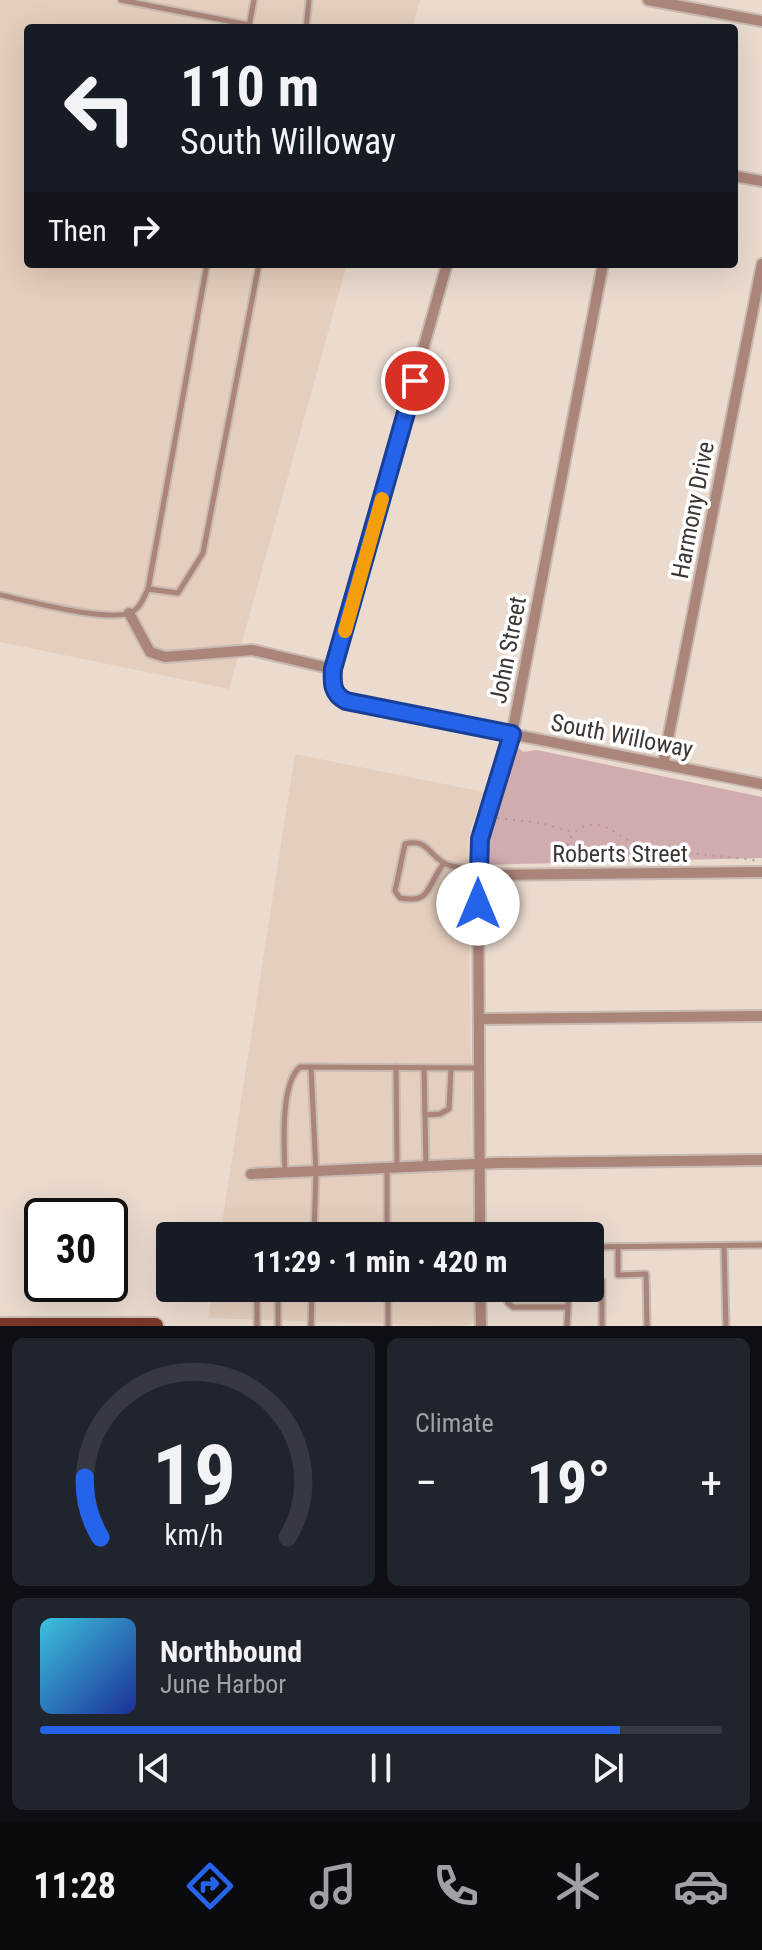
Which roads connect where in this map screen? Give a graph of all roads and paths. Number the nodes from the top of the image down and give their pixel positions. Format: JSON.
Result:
{"nodes":[{"id":1,"x":121,"y":0,"type":"edge"},
{"id":2,"x":254,"y":0,"type":"edge"},
{"id":3,"x":309,"y":0,"type":"edge"},
{"id":4,"x":648,"y":0,"type":"edge"},
{"id":5,"x":762,"y":21,"type":"edge"},
{"id":6,"x":239,"y":24,"type":"edge"},
{"id":7,"x":249,"y":24,"type":"edge"},
{"id":8,"x":306,"y":24,"type":"edge"},
{"id":9,"x":738,"y":177,"type":"edge"},
{"id":10,"x":762,"y":181,"type":"edge"},
{"id":11,"x":762,"y":264,"type":"edge"},
{"id":12,"x":206,"y":268,"type":"edge"},
{"id":13,"x":258,"y":268,"type":"edge"},
{"id":14,"x":446,"y":268,"type":"edge"},
{"id":15,"x":602,"y":268,"type":"edge"},
{"id":16,"x":148,"y":589,"type":"junction"},
{"id":17,"x":0,"y":595,"type":"edge"},
{"id":18,"x":129,"y":613,"type":"junction"},
{"id":19,"x":333,"y":669,"type":"junction"},
{"id":20,"x":512,"y":734,"type":"junction"},
{"id":21,"x":663,"y":764,"type":"junction"},
{"id":22,"x":762,"y":784,"type":"edge"},
{"id":23,"x":497,"y":818,"type":"dead end"},
{"id":24,"x":574,"y":832,"type":"junction"},
{"id":25,"x":762,"y":861,"type":"edge"},
{"id":26,"x":444,"y":863,"type":"junction"},
{"id":27,"x":762,"y":872,"type":"edge"},
{"id":28,"x":478,"y":873,"type":"junction"},
{"id":29,"x":565,"y":875,"type":"junction"},
{"id":30,"x":762,"y":1016,"type":"edge"},
{"id":31,"x":479,"y":1019,"type":"junction"},
{"id":32,"x":311,"y":1067,"type":"junction"},
{"id":33,"x":396,"y":1067,"type":"junction"},
{"id":34,"x":424,"y":1068,"type":"junction"},
{"id":35,"x":479,"y":1068,"type":"junction"},
{"id":36,"x":451,"y":1069,"type":"junction"},
{"id":37,"x":425,"y":1115,"type":"junction"},
{"id":38,"x":762,"y":1160,"type":"edge"},
{"id":39,"x":480,"y":1164,"type":"junction"},
{"id":40,"x":426,"y":1168,"type":"junction"},
{"id":41,"x":392,"y":1169,"type":"junction"},
{"id":42,"x":316,"y":1172,"type":"junction"},
{"id":43,"x":285,"y":1173,"type":"junction"},
{"id":44,"x":251,"y":1174,"type":"dead end"},
{"id":45,"x":314,"y":1222,"type":"edge"},
{"id":46,"x":388,"y":1222,"type":"edge"},
{"id":47,"x":480,"y":1222,"type":"edge"},
{"id":48,"x":762,"y":1245,"type":"edge"},
{"id":49,"x":724,"y":1246,"type":"junction"},
{"id":50,"x":604,"y":1247,"type":"edge"},
{"id":51,"x":618,"y":1247,"type":"junction"},
{"id":52,"x":312,"y":1302,"type":"edge"},
{"id":53,"x":388,"y":1302,"type":"edge"},
{"id":54,"x":480,"y":1302,"type":"edge"},
{"id":55,"x":508,"y":1302,"type":"edge"},
{"id":56,"x":568,"y":1302,"type":"edge"},
{"id":57,"x":602,"y":1302,"type":"edge"},
{"id":58,"x":567,"y":1307,"type":"junction"},
{"id":59,"x":27,"y":1325,"type":"edge"},
{"id":60,"x":0,"y":1326,"type":"edge"},
{"id":61,"x":155,"y":1326,"type":"edge"},
{"id":62,"x":257,"y":1326,"type":"edge"},
{"id":63,"x":278,"y":1326,"type":"edge"},
{"id":64,"x":311,"y":1326,"type":"edge"},
{"id":65,"x":388,"y":1326,"type":"edge"},
{"id":66,"x":481,"y":1326,"type":"edge"},
{"id":67,"x":567,"y":1326,"type":"edge"},
{"id":68,"x":602,"y":1326,"type":"edge"},
{"id":69,"x":647,"y":1326,"type":"edge"},
{"id":70,"x":726,"y":1326,"type":"edge"}],
"edges":[{"from":1,"to":6,"type":"lane"},
{"from":2,"to":7,"type":"lane"},
{"from":3,"to":8,"type":"lane"},
{"from":4,"to":5,"type":"street"},
{"from":9,"to":10,"type":"street"},
{"from":11,"to":21,"type":"street","name":"Harmony Drive"},
{"from":12,"to":16,"type":"lane"},
{"from":13,"to":16,"type":"lane"},
{"from":14,"to":19,"type":"street"},
{"from":15,"to":20,"type":"street","name":"John Street"},
{"from":16,"to":18,"type":"lane"},
{"from":17,"to":18,"type":"lane"},
{"from":18,"to":19,"type":"street"},
{"from":19,"to":20,"type":"street","name":"South Willoway"},
{"from":20,"to":21,"type":"street","name":"South Willoway"},
{"from":20,"to":28,"type":"street","name":"John Street"},
{"from":21,"to":22,"type":"street","name":"South Willoway"},
{"from":23,"to":24,"type":"path"},
{"from":24,"to":25,"type":"path"},
{"from":24,"to":29,"type":"path"},
{"from":26,"to":26,"type":"lane"},
{"from":26,"to":28,"type":"lane"},
{"from":27,"to":29,"type":"street","name":"Roberts Street"},
{"from":28,"to":29,"type":"street","name":"Roberts Street"},
{"from":28,"to":31,"type":"street","name":"John Street"},
{"from":30,"to":31,"type":"street"},
{"from":31,"to":35,"type":"street","name":"John Street"},
{"from":32,"to":33,"type":"lane"},
{"from":32,"to":42,"type":"lane"},
{"from":32,"to":43,"type":"lane"},
{"from":33,"to":34,"type":"lane"},
{"from":33,"to":41,"type":"lane"},
{"from":34,"to":36,"type":"lane"},
{"from":34,"to":37,"type":"lane"},
{"from":35,"to":36,"type":"lane"},
{"from":35,"to":39,"type":"street","name":"John Street"},
{"from":36,"to":37,"type":"lane"},
{"from":37,"to":40,"type":"lane"},
{"from":38,"to":39,"type":"street"},
{"from":39,"to":40,"type":"street"},
{"from":39,"to":47,"type":"street","name":"John Street"},
{"from":40,"to":41,"type":"street"},
{"from":41,"to":42,"type":"street"},
{"from":41,"to":46,"type":"lane"},
{"from":42,"to":43,"type":"street"},
{"from":42,"to":45,"type":"lane"},
{"from":43,"to":44,"type":"street"},
{"from":48,"to":49,"type":"lane"},
{"from":49,"to":51,"type":"lane"},
{"from":49,"to":70,"type":"lane"},
{"from":50,"to":51,"type":"lane"},
{"from":51,"to":69,"type":"lane"},
{"from":52,"to":64,"type":"lane"},
{"from":53,"to":65,"type":"lane"},
{"from":54,"to":66,"type":"street"},
{"from":55,"to":58,"type":"lane"},
{"from":56,"to":58,"type":"lane"},
{"from":57,"to":68,"type":"lane"},
{"from":58,"to":67,"type":"lane"},
{"from":59,"to":60,"type":"main road"},
{"from":59,"to":61,"type":"main road"},
{"from":62,"to":63,"type":"lane"}]}
